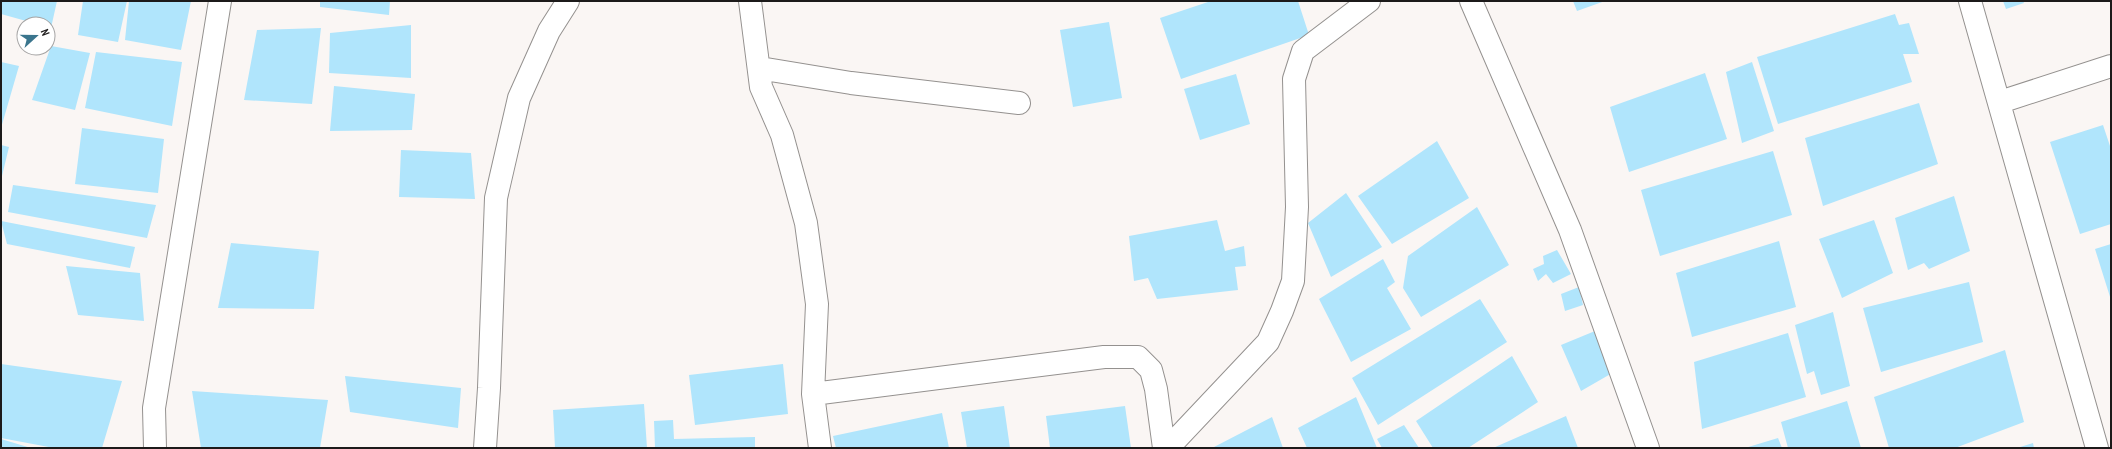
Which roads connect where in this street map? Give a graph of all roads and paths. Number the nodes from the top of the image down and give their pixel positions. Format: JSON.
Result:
{"nodes":[{"id":1,"x":220,"y":1,"type":"edge"},
{"id":2,"x":568,"y":1,"type":"edge"},
{"id":3,"x":750,"y":1,"type":"edge"},
{"id":4,"x":1369,"y":1,"type":"edge"},
{"id":5,"x":1471,"y":1,"type":"edge"},
{"id":6,"x":1970,"y":1,"type":"edge"},
{"id":7,"x":2111,"y":66,"type":"edge"},
{"id":8,"x":759,"y":68,"type":"junction"},
{"id":9,"x":2000,"y":102,"type":"junction"},
{"id":10,"x":1019,"y":103,"type":"dead end"},
{"id":11,"x":813,"y":394,"type":"junction"},
{"id":12,"x":155,"y":448,"type":"edge"},
{"id":13,"x":485,"y":448,"type":"edge"},
{"id":14,"x":820,"y":448,"type":"edge"},
{"id":15,"x":1164,"y":448,"type":"edge"},
{"id":16,"x":1168,"y":448,"type":"edge"},
{"id":17,"x":1648,"y":448,"type":"edge"},
{"id":18,"x":2097,"y":448,"type":"edge"}],
"edges":[{"from":1,"to":12,"type":"street"},
{"from":2,"to":13,"type":"street"},
{"from":3,"to":8,"type":"street"},
{"from":4,"to":16,"type":"street"},
{"from":5,"to":17,"type":"street"},
{"from":6,"to":9,"type":"street"},
{"from":7,"to":9,"type":"street"},
{"from":8,"to":10,"type":"street"},
{"from":8,"to":11,"type":"street"},
{"from":9,"to":18,"type":"street"},
{"from":11,"to":14,"type":"street"},
{"from":11,"to":15,"type":"street"}]}
